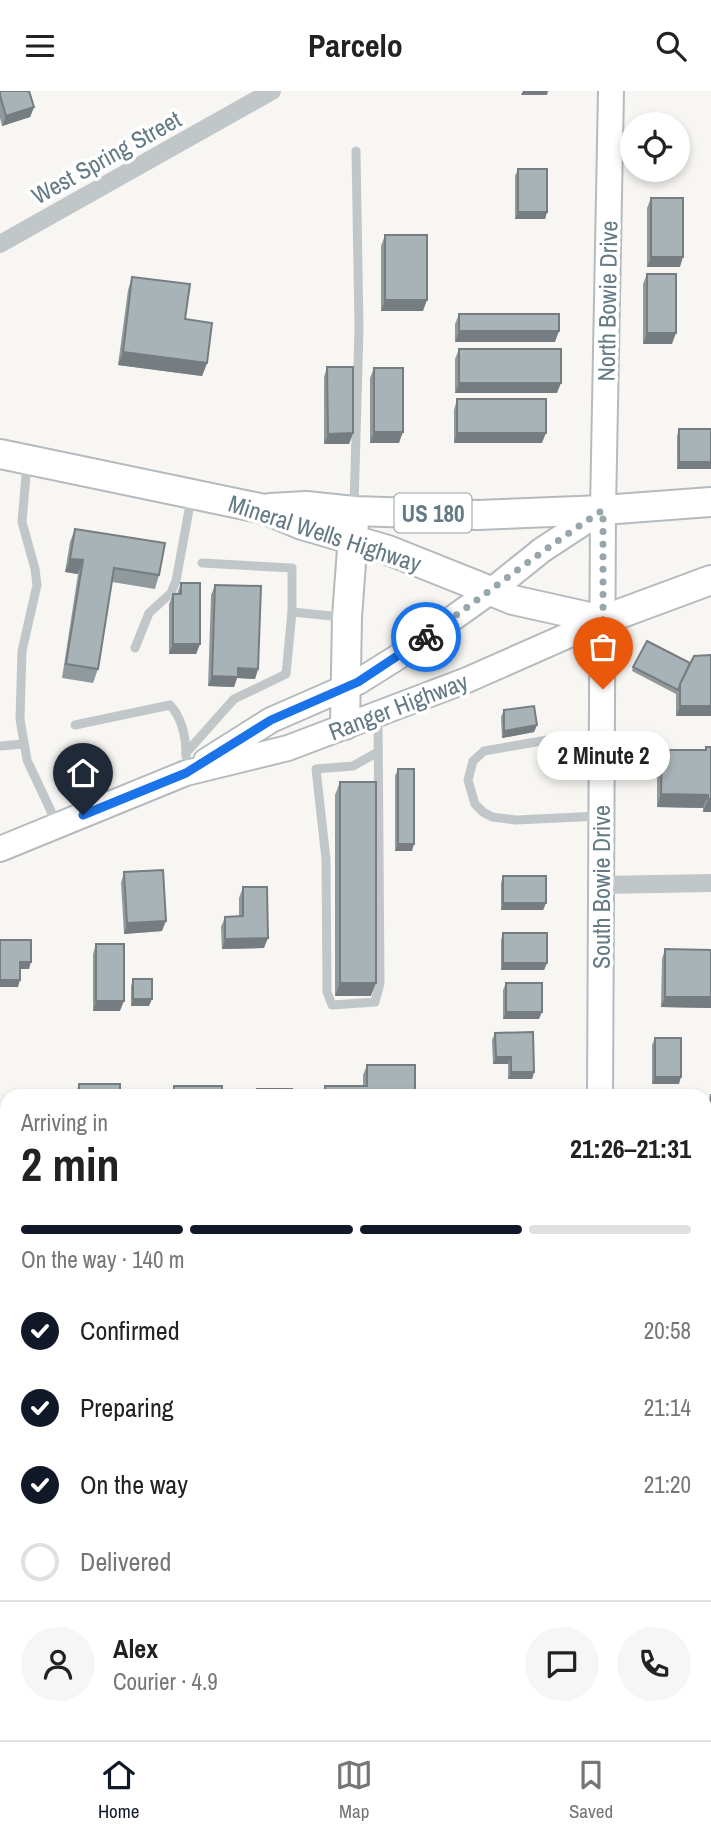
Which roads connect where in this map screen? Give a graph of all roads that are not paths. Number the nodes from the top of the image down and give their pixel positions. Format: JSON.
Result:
{"nodes":[{"id":1,"x":272,"y":91,"type":"edge"},
{"id":2,"x":611,"y":91,"type":"edge"},
{"id":3,"x":356,"y":151,"type":"dead end"},
{"id":4,"x":0,"y":244,"type":"edge"},
{"id":5,"x":0,"y":454,"type":"edge"},
{"id":6,"x":27,"y":459,"type":"junction"},
{"id":7,"x":192,"y":494,"type":"junction"},
{"id":8,"x":711,"y":502,"type":"edge"},
{"id":9,"x":603,"y":510,"type":"junction"},
{"id":10,"x":353,"y":525,"type":"junction"},
{"id":11,"x":202,"y":563,"type":"dead end"},
{"id":12,"x":711,"y":580,"type":"edge"},
{"id":13,"x":491,"y":591,"type":"junction"},
{"id":14,"x":292,"y":612,"type":"junction"},
{"id":15,"x":347,"y":617,"type":"junction"},
{"id":16,"x":603,"y":620,"type":"junction"},
{"id":17,"x":135,"y":648,"type":"dead end"},
{"id":18,"x":345,"y":688,"type":"junction"},
{"id":19,"x":378,"y":713,"type":"junction"},
{"id":20,"x":75,"y":725,"type":"dead end"},
{"id":21,"x":345,"y":725,"type":"junction"},
{"id":22,"x":602,"y":735,"type":"junction"},
{"id":23,"x":24,"y":744,"type":"junction"},
{"id":24,"x":0,"y":746,"type":"edge"},
{"id":25,"x":378,"y":752,"type":"junction"},
{"id":26,"x":186,"y":763,"type":"junction"},
{"id":27,"x":601,"y":816,"type":"junction"},
{"id":28,"x":58,"y":825,"type":"junction"},
{"id":29,"x":0,"y":849,"type":"edge"},
{"id":30,"x":711,"y":883,"type":"edge"},
{"id":31,"x":601,"y":885,"type":"junction"},
{"id":32,"x":600,"y":1089,"type":"edge"}],
"edges":[{"from":1,"to":4,"type":"street","name":"West Spring Street"},
{"from":2,"to":9,"type":"main road","name":"North Bowie Drive"},
{"from":3,"to":10,"type":"lane"},
{"from":5,"to":6,"type":"main road","name":"Mineral Wells Highway","number":"US 180"},
{"from":6,"to":7,"type":"main road","name":"Mineral Wells Highway","number":"US 180"},
{"from":6,"to":23,"type":"lane"},
{"from":7,"to":10,"type":"main road","name":"Mineral Wells Highway","number":"US 180"},
{"from":7,"to":17,"type":"lane"},
{"from":8,"to":9,"type":"main road","number":"US 180"},
{"from":9,"to":10,"type":"main road","number":"US 180"},
{"from":9,"to":13,"type":"main road","name":"Ranger Highway"},
{"from":9,"to":16,"type":"main road","name":"South Bowie Drive"},
{"from":10,"to":13,"type":"main road","name":"Mineral Wells Highway","number":"US 180"},
{"from":10,"to":15,"type":"main road"},
{"from":11,"to":14,"type":"lane"},
{"from":12,"to":16,"type":"main road"},
{"from":13,"to":16,"type":"main road","name":"Mineral Wells Highway","number":"US 180"},
{"from":13,"to":18,"type":"main road","name":"Ranger Highway"},
{"from":14,"to":15,"type":"lane"},
{"from":14,"to":26,"type":"lane"},
{"from":15,"to":18,"type":"main road"},
{"from":16,"to":19,"type":"main road","name":"Ranger Highway"},
{"from":16,"to":22,"type":"main road","name":"South Bowie Drive"},
{"from":18,"to":21,"type":"main road"},
{"from":18,"to":26,"type":"main road","name":"Ranger Highway"},
{"from":19,"to":21,"type":"main road","name":"Ranger Highway"},
{"from":19,"to":25,"type":"lane"},
{"from":20,"to":26,"type":"lane"},
{"from":21,"to":26,"type":"main road","name":"Ranger Highway"},
{"from":22,"to":27,"type":"main road","name":"South Bowie Drive"},
{"from":22,"to":27,"type":"lane"},
{"from":23,"to":24,"type":"lane"},
{"from":23,"to":28,"type":"lane"},
{"from":25,"to":25,"type":"lane"},
{"from":26,"to":28,"type":"main road","name":"Ranger Highway"},
{"from":27,"to":31,"type":"main road","name":"South Bowie Drive"},
{"from":28,"to":29,"type":"main road","name":"Ranger Highway"},
{"from":30,"to":31,"type":"street"},
{"from":31,"to":32,"type":"main road","name":"South Bowie Drive"}]}
